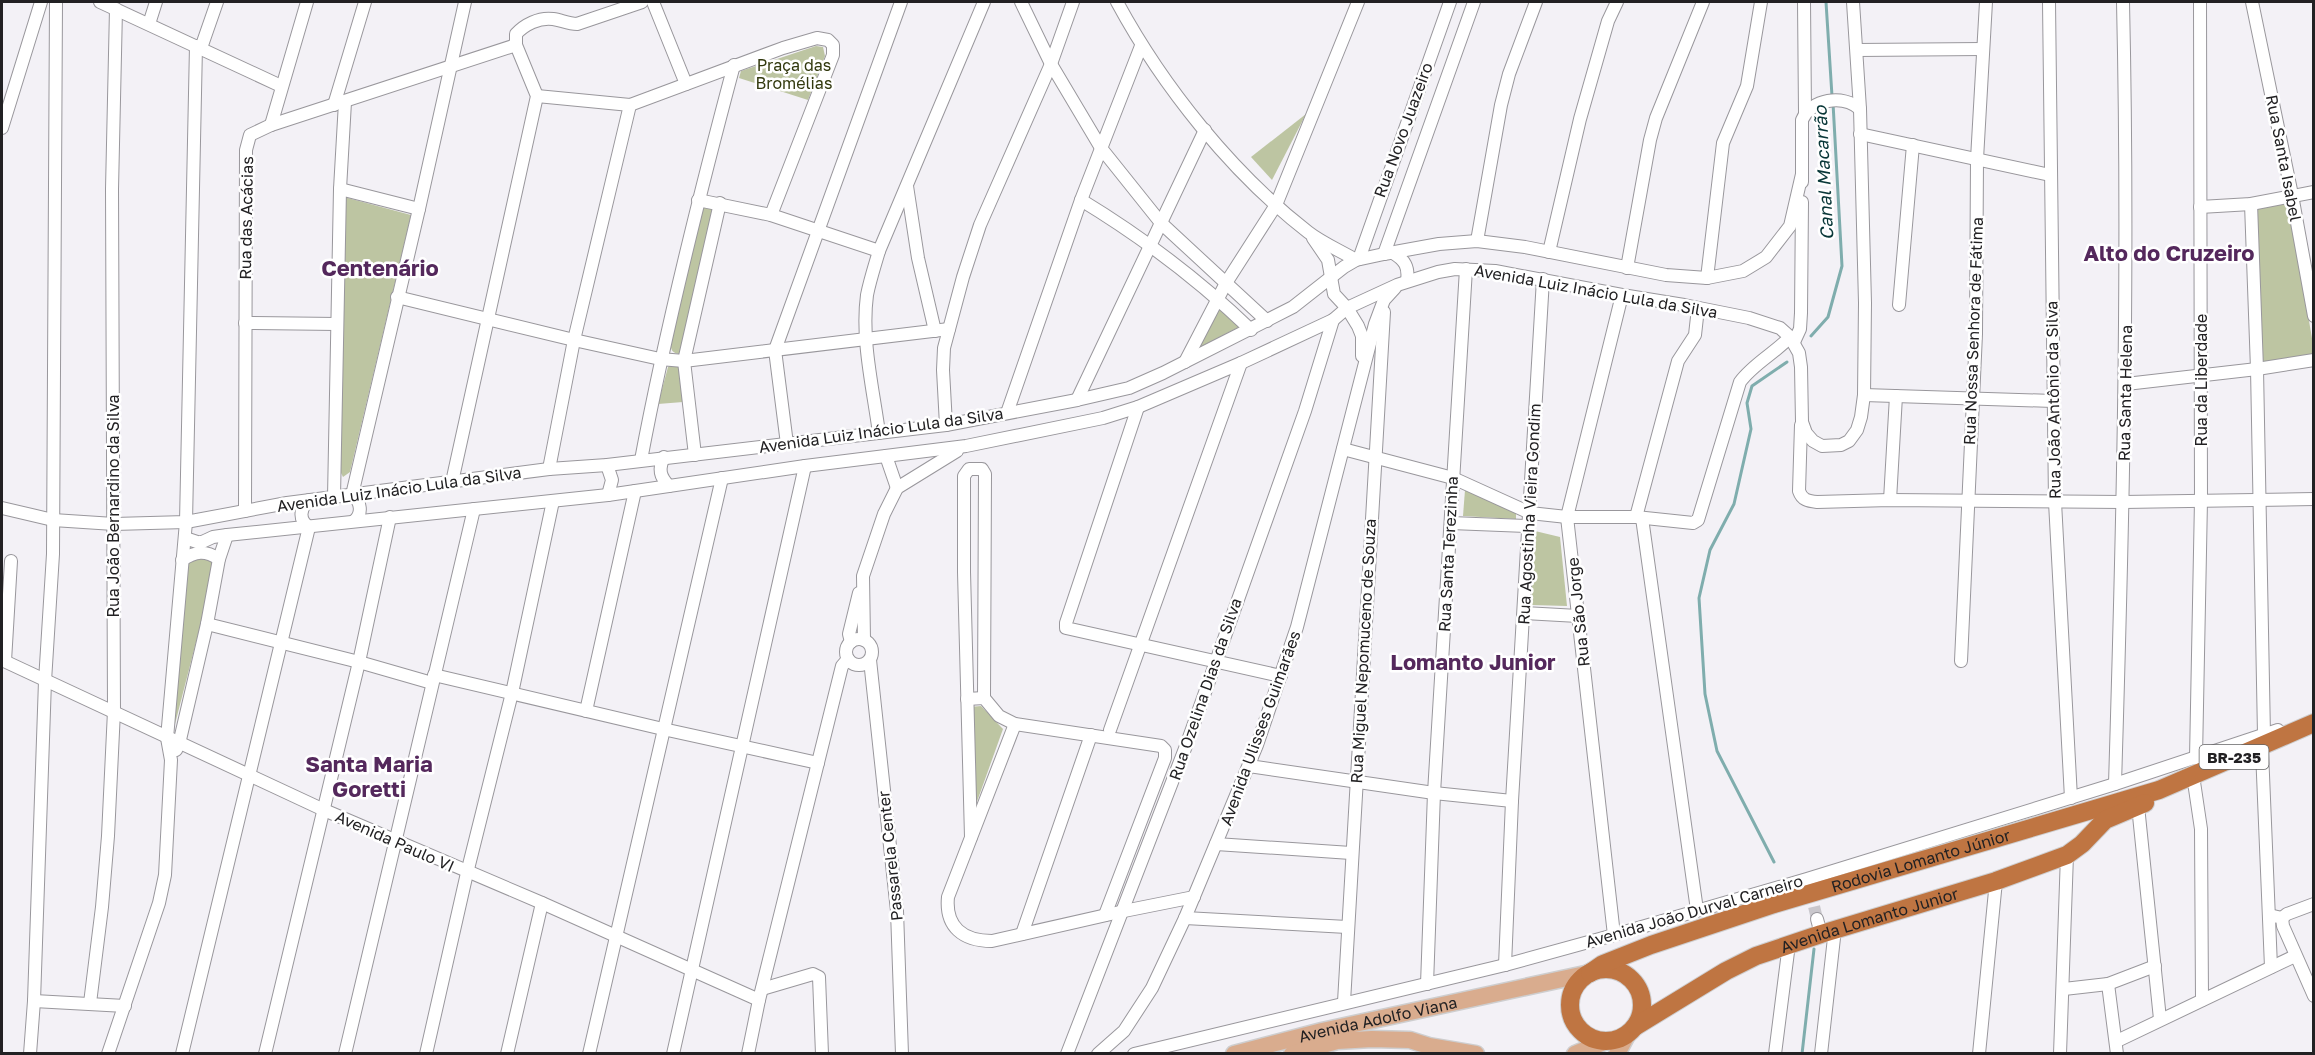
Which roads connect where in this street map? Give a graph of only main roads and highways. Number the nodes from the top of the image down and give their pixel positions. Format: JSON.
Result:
{"nodes":[{"id":1,"x":2312,"y":724,"type":"edge"},
{"id":2,"x":2105,"y":820,"type":"joint"},
{"id":3,"x":1590,"y":973,"type":"junction"},
{"id":4,"x":1523,"y":986,"type":"joint"},
{"id":5,"x":1631,"y":1030,"type":"junction"},
{"id":6,"x":1372,"y":1039,"type":"junction"},
{"id":7,"x":1340,"y":1047,"type":"edge"},
{"id":8,"x":1610,"y":1048,"type":"edge"},
{"id":9,"x":1434,"y":1050,"type":"edge"},
{"id":10,"x":1234,"y":1053,"type":"edge"},
{"id":11,"x":1292,"y":1053,"type":"edge"},
{"id":12,"x":1360,"y":1053,"type":"edge"},
{"id":13,"x":1476,"y":1053,"type":"edge"},
{"id":14,"x":1575,"y":1053,"type":"edge"}],
"edges":[{"from":1,"to":2,"type":"highway","name":"Rodovia Lomanto Júnior","number":"BR-235"},
{"from":1,"to":3,"type":"highway","name":"Rodovia Lomanto Júnior","number":"BR-235"},
{"from":2,"to":5,"type":"highway","name":"Avenida Lomanto Junior"},
{"from":3,"to":4,"type":"main road","name":"Rodovia Lomanto Júnior"},
{"from":3,"to":5,"type":"highway"},
{"from":3,"to":8,"type":"highway"},
{"from":4,"to":10,"type":"main road","name":"Avenida Adolfo Viana"},
{"from":5,"to":8,"type":"highway"},
{"from":6,"to":7,"type":"main road","name":"Avenida Adolfo Viana"},
{"from":6,"to":9,"type":"main road","name":"Avenida Adolfo Viana"},
{"from":6,"to":12,"type":"main road"},
{"from":7,"to":11,"type":"main road","name":"Avenida Adolfo Viana"},
{"from":8,"to":14,"type":"main road"},
{"from":9,"to":13,"type":"main road","name":"Avenida Adolfo Viana"}]}
